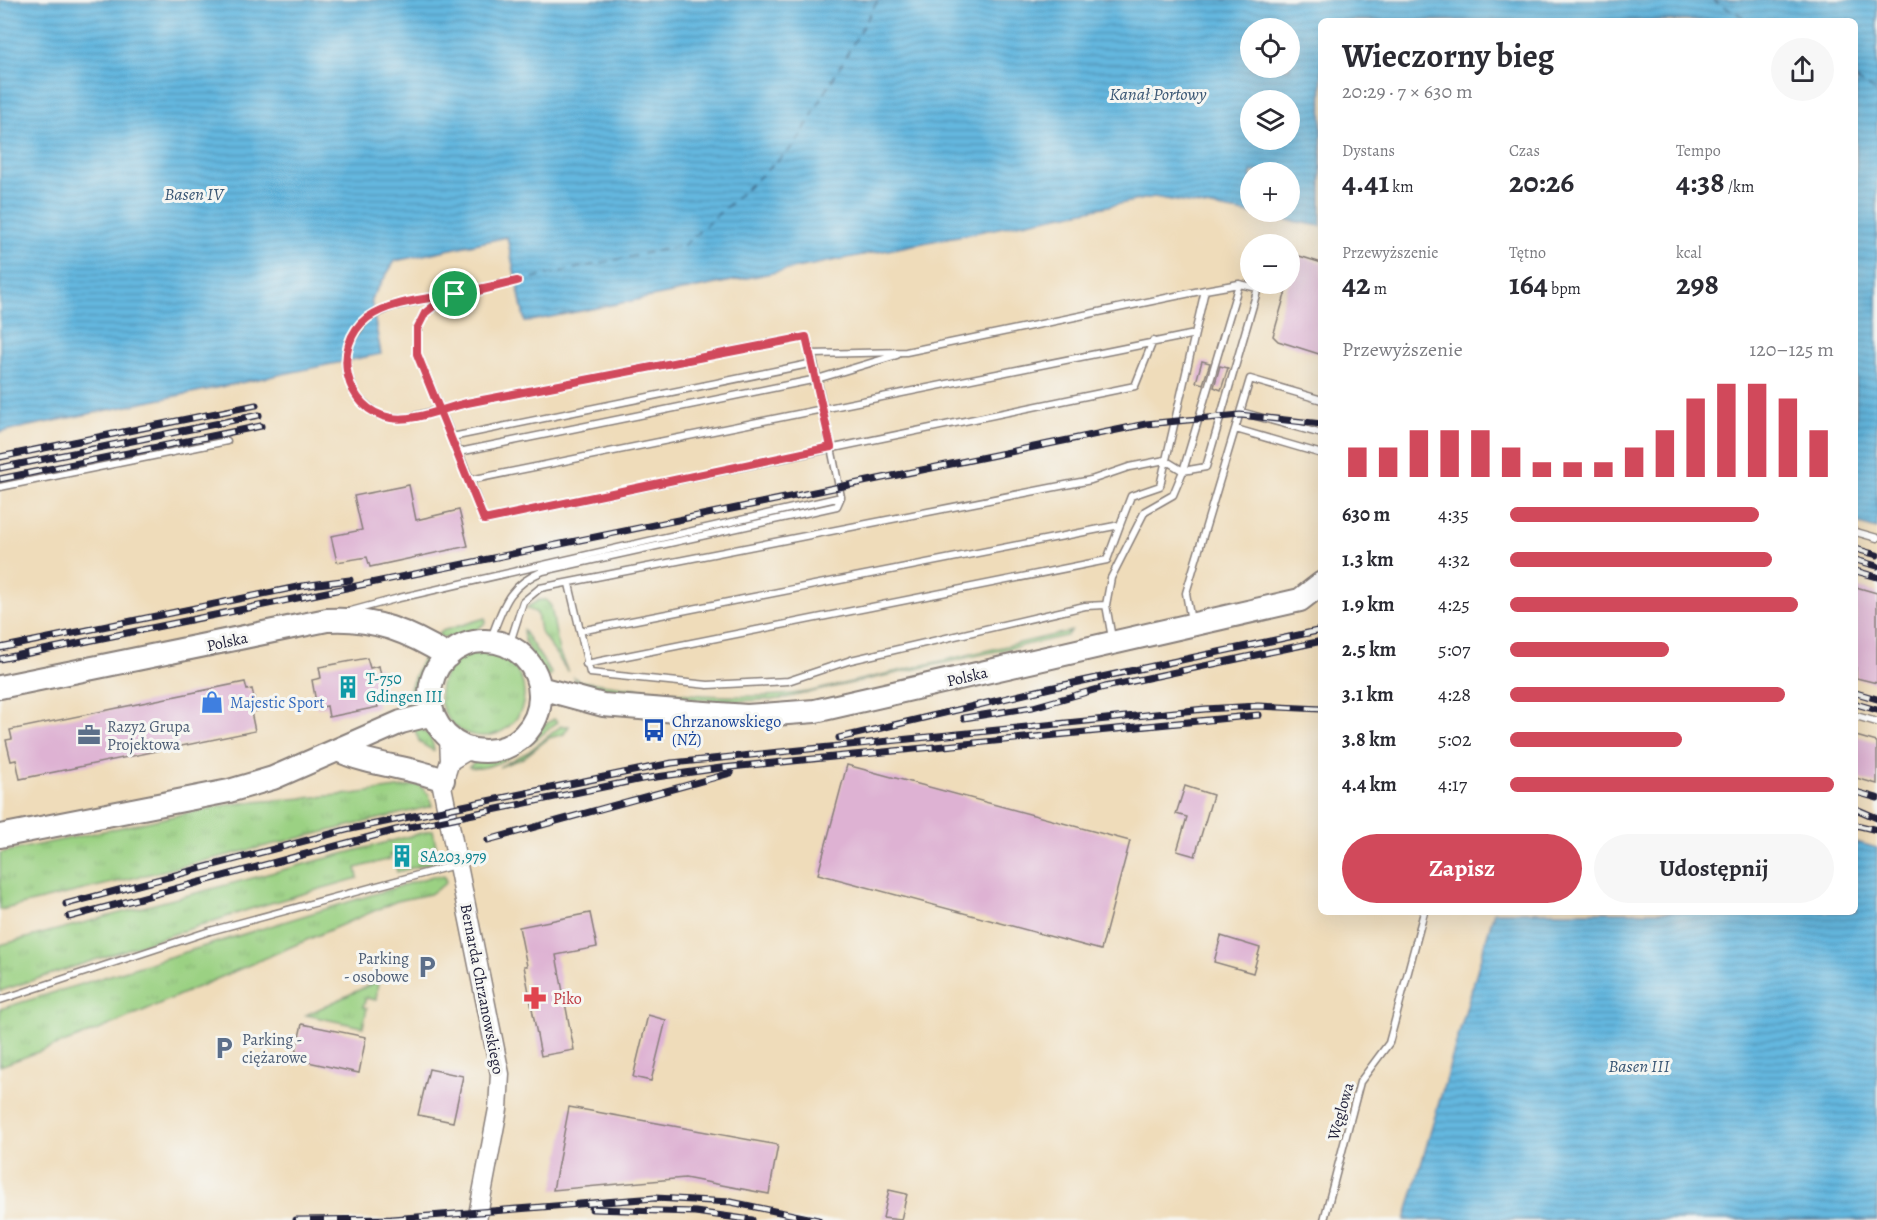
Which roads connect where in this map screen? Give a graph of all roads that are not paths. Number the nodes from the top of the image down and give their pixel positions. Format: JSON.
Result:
{"nodes":[{"id":1,"x":1239,"y":284,"type":"junction"},
{"id":2,"x":1205,"y":290,"type":"junction"},
{"id":3,"x":1195,"y":334,"type":"junction"},
{"id":4,"x":1153,"y":341,"type":"junction"},
{"id":5,"x":906,"y":352,"type":"junction"},
{"id":6,"x":812,"y":354,"type":"junction"},
{"id":7,"x":814,"y":363,"type":"junction"},
{"id":8,"x":817,"y":379,"type":"junction"},
{"id":9,"x":1318,"y":399,"type":"edge"},
{"id":10,"x":823,"y":408,"type":"junction"},
{"id":11,"x":1241,"y":412,"type":"junction"},
{"id":12,"x":1236,"y":429,"type":"junction"},
{"id":13,"x":1318,"y":433,"type":"edge"},
{"id":14,"x":452,"y":437,"type":"junction"},
{"id":15,"x":226,"y":441,"type":"dead end"},
{"id":16,"x":831,"y":447,"type":"junction"},
{"id":17,"x":459,"y":452,"type":"junction"},
{"id":18,"x":1318,"y":453,"type":"edge"},
{"id":19,"x":1164,"y":460,"type":"junction"},
{"id":20,"x":1184,"y":471,"type":"junction"},
{"id":21,"x":470,"y":480,"type":"junction"},
{"id":22,"x":0,"y":487,"type":"edge"},
{"id":23,"x":841,"y":497,"type":"junction"},
{"id":24,"x":1120,"y":525,"type":"junction"},
{"id":25,"x":1858,"y":533,"type":"edge"},
{"id":26,"x":1877,"y":538,"type":"edge"},
{"id":27,"x":569,"y":584,"type":"junction"},
{"id":28,"x":1318,"y":591,"type":"edge"},
{"id":29,"x":1106,"y":605,"type":"junction"},
{"id":30,"x":312,"y":623,"type":"junction"},
{"id":31,"x":1192,"y":624,"type":"junction"},
{"id":32,"x":580,"y":631,"type":"junction"},
{"id":33,"x":1112,"y":642,"type":"junction"},
{"id":34,"x":500,"y":644,"type":"junction"},
{"id":35,"x":448,"y":656,"type":"junction"},
{"id":36,"x":586,"y":664,"type":"junction"},
{"id":37,"x":0,"y":687,"type":"edge"},
{"id":38,"x":540,"y":688,"type":"junction"},
{"id":39,"x":603,"y":705,"type":"junction"},
{"id":40,"x":538,"y":712,"type":"junction"},
{"id":41,"x":433,"y":714,"type":"junction"},
{"id":42,"x":1858,"y":717,"type":"edge"},
{"id":43,"x":1877,"y":722,"type":"edge"},
{"id":44,"x":449,"y":738,"type":"junction"},
{"id":45,"x":470,"y":749,"type":"junction"},
{"id":46,"x":338,"y":750,"type":"junction"},
{"id":47,"x":447,"y":770,"type":"junction"},
{"id":48,"x":0,"y":836,"type":"edge"},
{"id":49,"x":459,"y":864,"type":"junction"},
{"id":50,"x":1423,"y":915,"type":"edge"},
{"id":51,"x":0,"y":1000,"type":"edge"},
{"id":52,"x":477,"y":1220,"type":"edge"},
{"id":53,"x":1324,"y":1220,"type":"edge"}],
"edges":[{"from":1,"to":2,"type":"lane"},
{"from":1,"to":20,"type":"lane"},
{"from":1,"to":20,"type":"lane"},
{"from":2,"to":3,"type":"lane"},
{"from":2,"to":5,"type":"lane"},
{"from":3,"to":4,"type":"lane"},
{"from":3,"to":19,"type":"lane"},
{"from":4,"to":10,"type":"lane"},
{"from":4,"to":16,"type":"lane"},
{"from":5,"to":6,"type":"lane"},
{"from":5,"to":8,"type":"lane"},
{"from":6,"to":7,"type":"lane"},
{"from":6,"to":14,"type":"lane","bridge":true},
{"from":7,"to":8,"type":"lane"},
{"from":7,"to":14,"type":"lane"},
{"from":8,"to":10,"type":"lane"},
{"from":8,"to":17,"type":"lane"},
{"from":9,"to":11,"type":"lane"},
{"from":10,"to":16,"type":"lane"},
{"from":10,"to":21,"type":"lane"},
{"from":11,"to":12,"type":"lane"},
{"from":11,"to":13,"type":"lane"},
{"from":12,"to":18,"type":"lane"},
{"from":12,"to":31,"type":"lane"},
{"from":14,"to":17,"type":"lane"},
{"from":15,"to":22,"type":"lane"},
{"from":16,"to":21,"type":"lane"},
{"from":16,"to":23,"type":"lane"},
{"from":17,"to":21,"type":"lane"},
{"from":19,"to":20,"type":"lane"},
{"from":19,"to":24,"type":"lane"},
{"from":19,"to":27,"type":"lane"},
{"from":20,"to":29,"type":"lane"},
{"from":23,"to":30,"type":"lane"},
{"from":23,"to":34,"type":"lane"},
{"from":24,"to":32,"type":"lane"},
{"from":24,"to":36,"type":"lane"},
{"from":25,"to":26,"type":"lane"},
{"from":27,"to":32,"type":"lane"},
{"from":27,"to":34,"type":"lane"},
{"from":28,"to":31,"type":"highway","name":"Polska"},
{"from":29,"to":33,"type":"lane"},
{"from":29,"to":36,"type":"lane"},
{"from":30,"to":35,"type":"highway","name":"Polska"},
{"from":30,"to":37,"type":"highway","name":"Polska"},
{"from":31,"to":33,"type":"highway","name":"Polska"},
{"from":32,"to":36,"type":"lane"},
{"from":33,"to":39,"type":"highway","name":"Polska"},
{"from":34,"to":35,"type":"highway"},
{"from":34,"to":38,"type":"highway"},
{"from":35,"to":41,"type":"highway"},
{"from":38,"to":39,"type":"highway","name":"Polska"},
{"from":38,"to":40,"type":"highway"},
{"from":39,"to":40,"type":"highway","name":"Polska"},
{"from":40,"to":45,"type":"highway"},
{"from":41,"to":44,"type":"highway"},
{"from":41,"to":46,"type":"highway"},
{"from":42,"to":43,"type":"lane"},
{"from":44,"to":45,"type":"highway"},
{"from":44,"to":47,"type":"street","name":"Bernarda Chrzanowskiego"},
{"from":45,"to":47,"type":"street"},
{"from":46,"to":47,"type":"highway"},
{"from":46,"to":48,"type":"highway"},
{"from":47,"to":49,"type":"street","name":"Bernarda Chrzanowskiego"},
{"from":49,"to":51,"type":"lane"},
{"from":49,"to":52,"type":"street","name":"Bernarda Chrzanowskiego"},
{"from":50,"to":53,"type":"lane","name":"Węglowa"}]}
